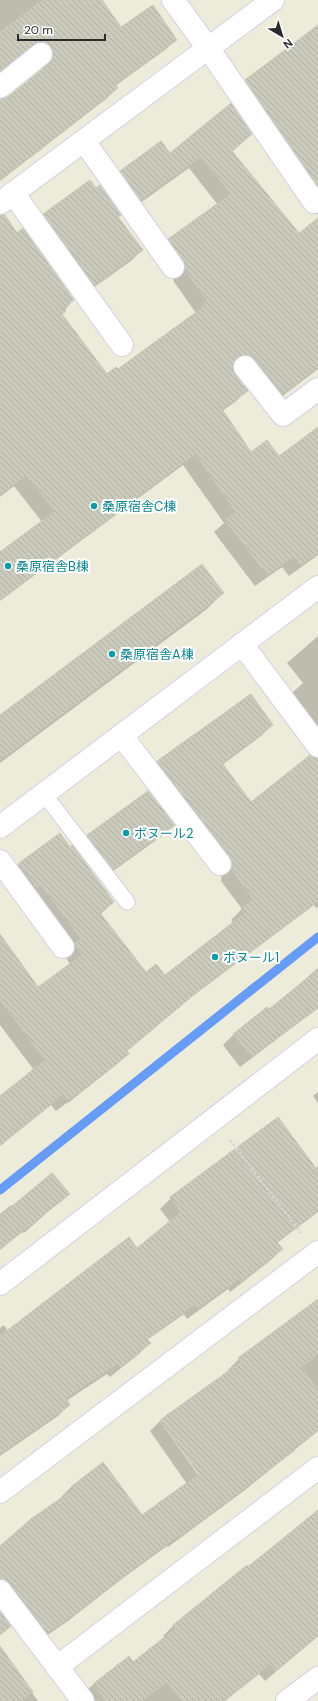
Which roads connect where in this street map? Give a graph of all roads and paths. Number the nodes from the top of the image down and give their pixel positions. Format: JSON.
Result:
{"nodes":[{"id":1,"x":173,"y":0,"type":"edge"},
{"id":2,"x":273,"y":0,"type":"edge"},
{"id":3,"x":208,"y":48,"type":"junction"},
{"id":4,"x":41,"y":54,"type":"dead end"},
{"id":5,"x":0,"y":87,"type":"edge"},
{"id":6,"x":84,"y":141,"type":"junction"},
{"id":7,"x":6,"y":198,"type":"edge"},
{"id":8,"x":314,"y":202,"type":"dead end"},
{"id":9,"x":173,"y":267,"type":"dead end"},
{"id":10,"x":122,"y":345,"type":"dead end"},
{"id":11,"x":245,"y":367,"type":"dead end"},
{"id":12,"x":318,"y":389,"type":"edge"},
{"id":13,"x":318,"y":588,"type":"edge"},
{"id":14,"x":242,"y":644,"type":"junction"},
{"id":15,"x":122,"y":735,"type":"junction"},
{"id":16,"x":318,"y":746,"type":"edge"},
{"id":17,"x":44,"y":794,"type":"junction"},
{"id":18,"x":0,"y":827,"type":"edge"},
{"id":19,"x":0,"y":861,"type":"edge"},
{"id":20,"x":220,"y":864,"type":"dead end"},
{"id":21,"x":127,"y":902,"type":"dead end"},
{"id":22,"x":63,"y":947,"type":"dead end"},
{"id":23,"x":318,"y":1039,"type":"edge"},
{"id":24,"x":214,"y":1119,"type":"junction"},
{"id":25,"x":317,"y":1253,"type":"edge"},
{"id":26,"x":0,"y":1284,"type":"edge"},
{"id":27,"x":318,"y":1468,"type":"edge"},
{"id":28,"x":0,"y":1492,"type":"edge"},
{"id":29,"x":0,"y":1591,"type":"edge"},
{"id":30,"x":57,"y":1667,"type":"junction"},
{"id":31,"x":314,"y":1690,"type":"edge"},
{"id":32,"x":83,"y":1701,"type":"edge"},
{"id":33,"x":287,"y":1701,"type":"edge"}],
"edges":[{"from":1,"to":3,"type":"street"},
{"from":2,"to":3,"type":"street"},
{"from":3,"to":6,"type":"street"},
{"from":3,"to":8,"type":"street"},
{"from":4,"to":5,"type":"street"},
{"from":6,"to":7,"type":"street"},
{"from":6,"to":9,"type":"street"},
{"from":7,"to":10,"type":"street"},
{"from":11,"to":12,"type":"street"},
{"from":13,"to":14,"type":"street"},
{"from":14,"to":15,"type":"street"},
{"from":14,"to":16,"type":"street"},
{"from":15,"to":17,"type":"street"},
{"from":15,"to":20,"type":"street"},
{"from":17,"to":18,"type":"street"},
{"from":17,"to":21,"type":"lane"},
{"from":19,"to":22,"type":"street"},
{"from":23,"to":24,"type":"street"},
{"from":24,"to":25,"type":"path"},
{"from":24,"to":26,"type":"street"},
{"from":25,"to":28,"type":"street"},
{"from":27,"to":30,"type":"street"},
{"from":29,"to":30,"type":"street"},
{"from":30,"to":32,"type":"street"},
{"from":31,"to":33,"type":"street"}]}
